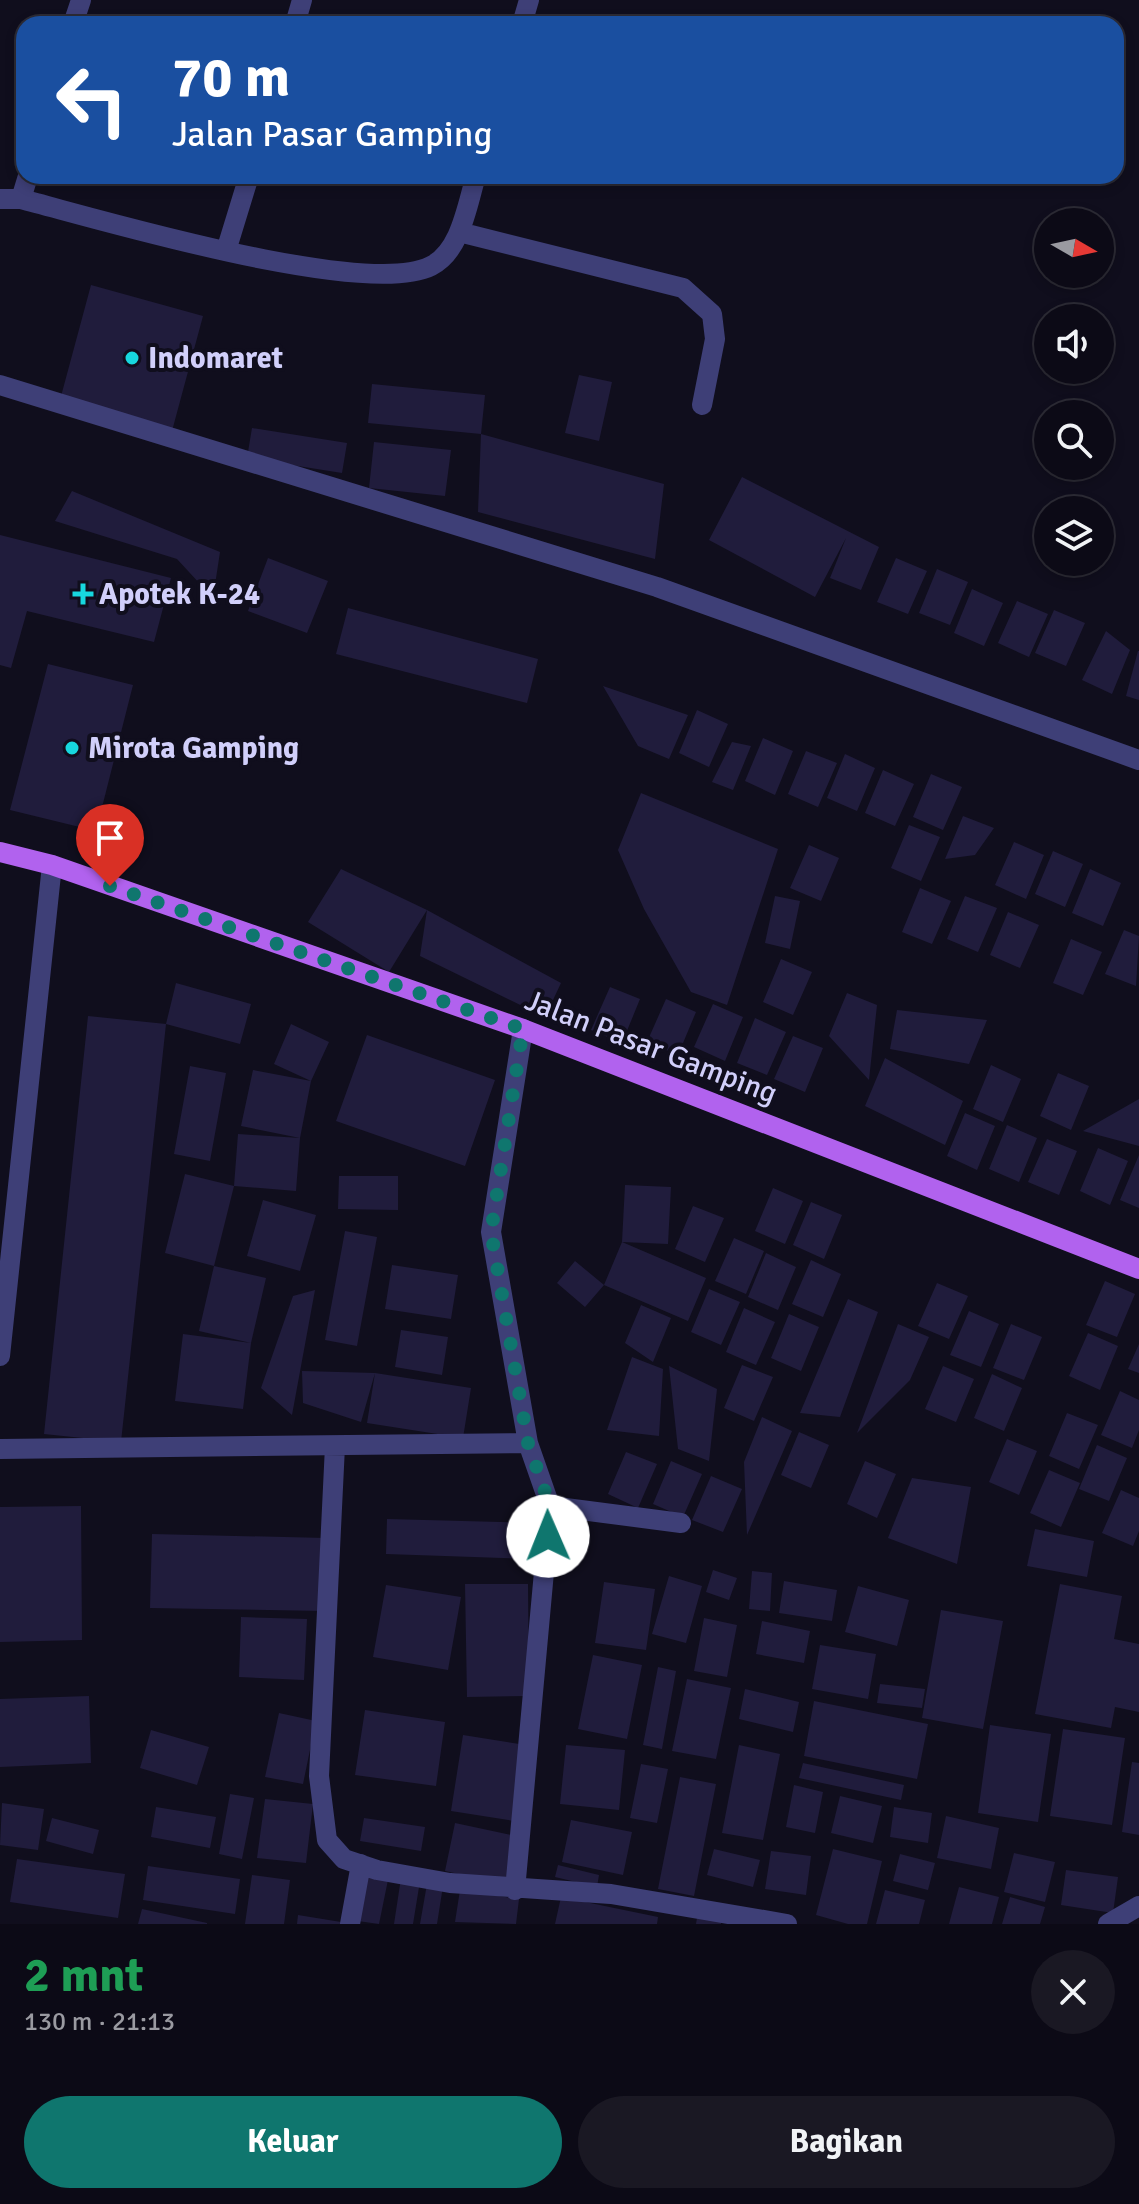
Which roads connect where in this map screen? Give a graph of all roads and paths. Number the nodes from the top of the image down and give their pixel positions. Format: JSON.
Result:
{"nodes":[{"id":1,"x":247,"y":184,"type":"edge"},
{"id":2,"x":474,"y":184,"type":"edge"},
{"id":3,"x":10,"y":199,"type":"edge"},
{"id":4,"x":459,"y":232,"type":"junction"},
{"id":5,"x":226,"y":251,"type":"junction"},
{"id":6,"x":0,"y":385,"type":"edge"},
{"id":7,"x":702,"y":405,"type":"dead end"},
{"id":8,"x":1139,"y":760,"type":"edge"},
{"id":9,"x":0,"y":852,"type":"edge"},
{"id":10,"x":52,"y":865,"type":"junction"},
{"id":11,"x":523,"y":1029,"type":"junction"},
{"id":12,"x":1139,"y":1269,"type":"edge"},
{"id":13,"x":0,"y":1356,"type":"edge"},
{"id":14,"x":528,"y":1443,"type":"junction"},
{"id":15,"x":335,"y":1446,"type":"junction"},
{"id":16,"x":0,"y":1449,"type":"edge"},
{"id":17,"x":550,"y":1506,"type":"junction"},
{"id":18,"x":681,"y":1523,"type":"dead end"},
{"id":19,"x":361,"y":1864,"type":"junction"},
{"id":20,"x":515,"y":1890,"type":"junction"},
{"id":21,"x":1139,"y":1906,"type":"edge"},
{"id":22,"x":350,"y":1924,"type":"edge"},
{"id":23,"x":787,"y":1924,"type":"edge"},
{"id":24,"x":1108,"y":1924,"type":"edge"}],
"edges":[{"from":1,"to":5,"type":"street"},
{"from":2,"to":4,"type":"street"},
{"from":3,"to":5,"type":"street"},
{"from":4,"to":5,"type":"street"},
{"from":4,"to":7,"type":"street"},
{"from":6,"to":8,"type":"street"},
{"from":9,"to":10,"type":"main road","name":"Jalan Pasar Gamping"},
{"from":10,"to":11,"type":"main road","name":"Jalan Pasar Gamping"},
{"from":10,"to":13,"type":"street"},
{"from":11,"to":12,"type":"main road","name":"Jalan Pasar Gamping"},
{"from":11,"to":14,"type":"street"},
{"from":14,"to":15,"type":"street"},
{"from":14,"to":17,"type":"street"},
{"from":15,"to":16,"type":"street"},
{"from":15,"to":19,"type":"street"},
{"from":17,"to":18,"type":"street"},
{"from":17,"to":20,"type":"street"},
{"from":19,"to":20,"type":"street"},
{"from":19,"to":22,"type":"street"},
{"from":20,"to":23,"type":"street"},
{"from":21,"to":24,"type":"street"}]}
